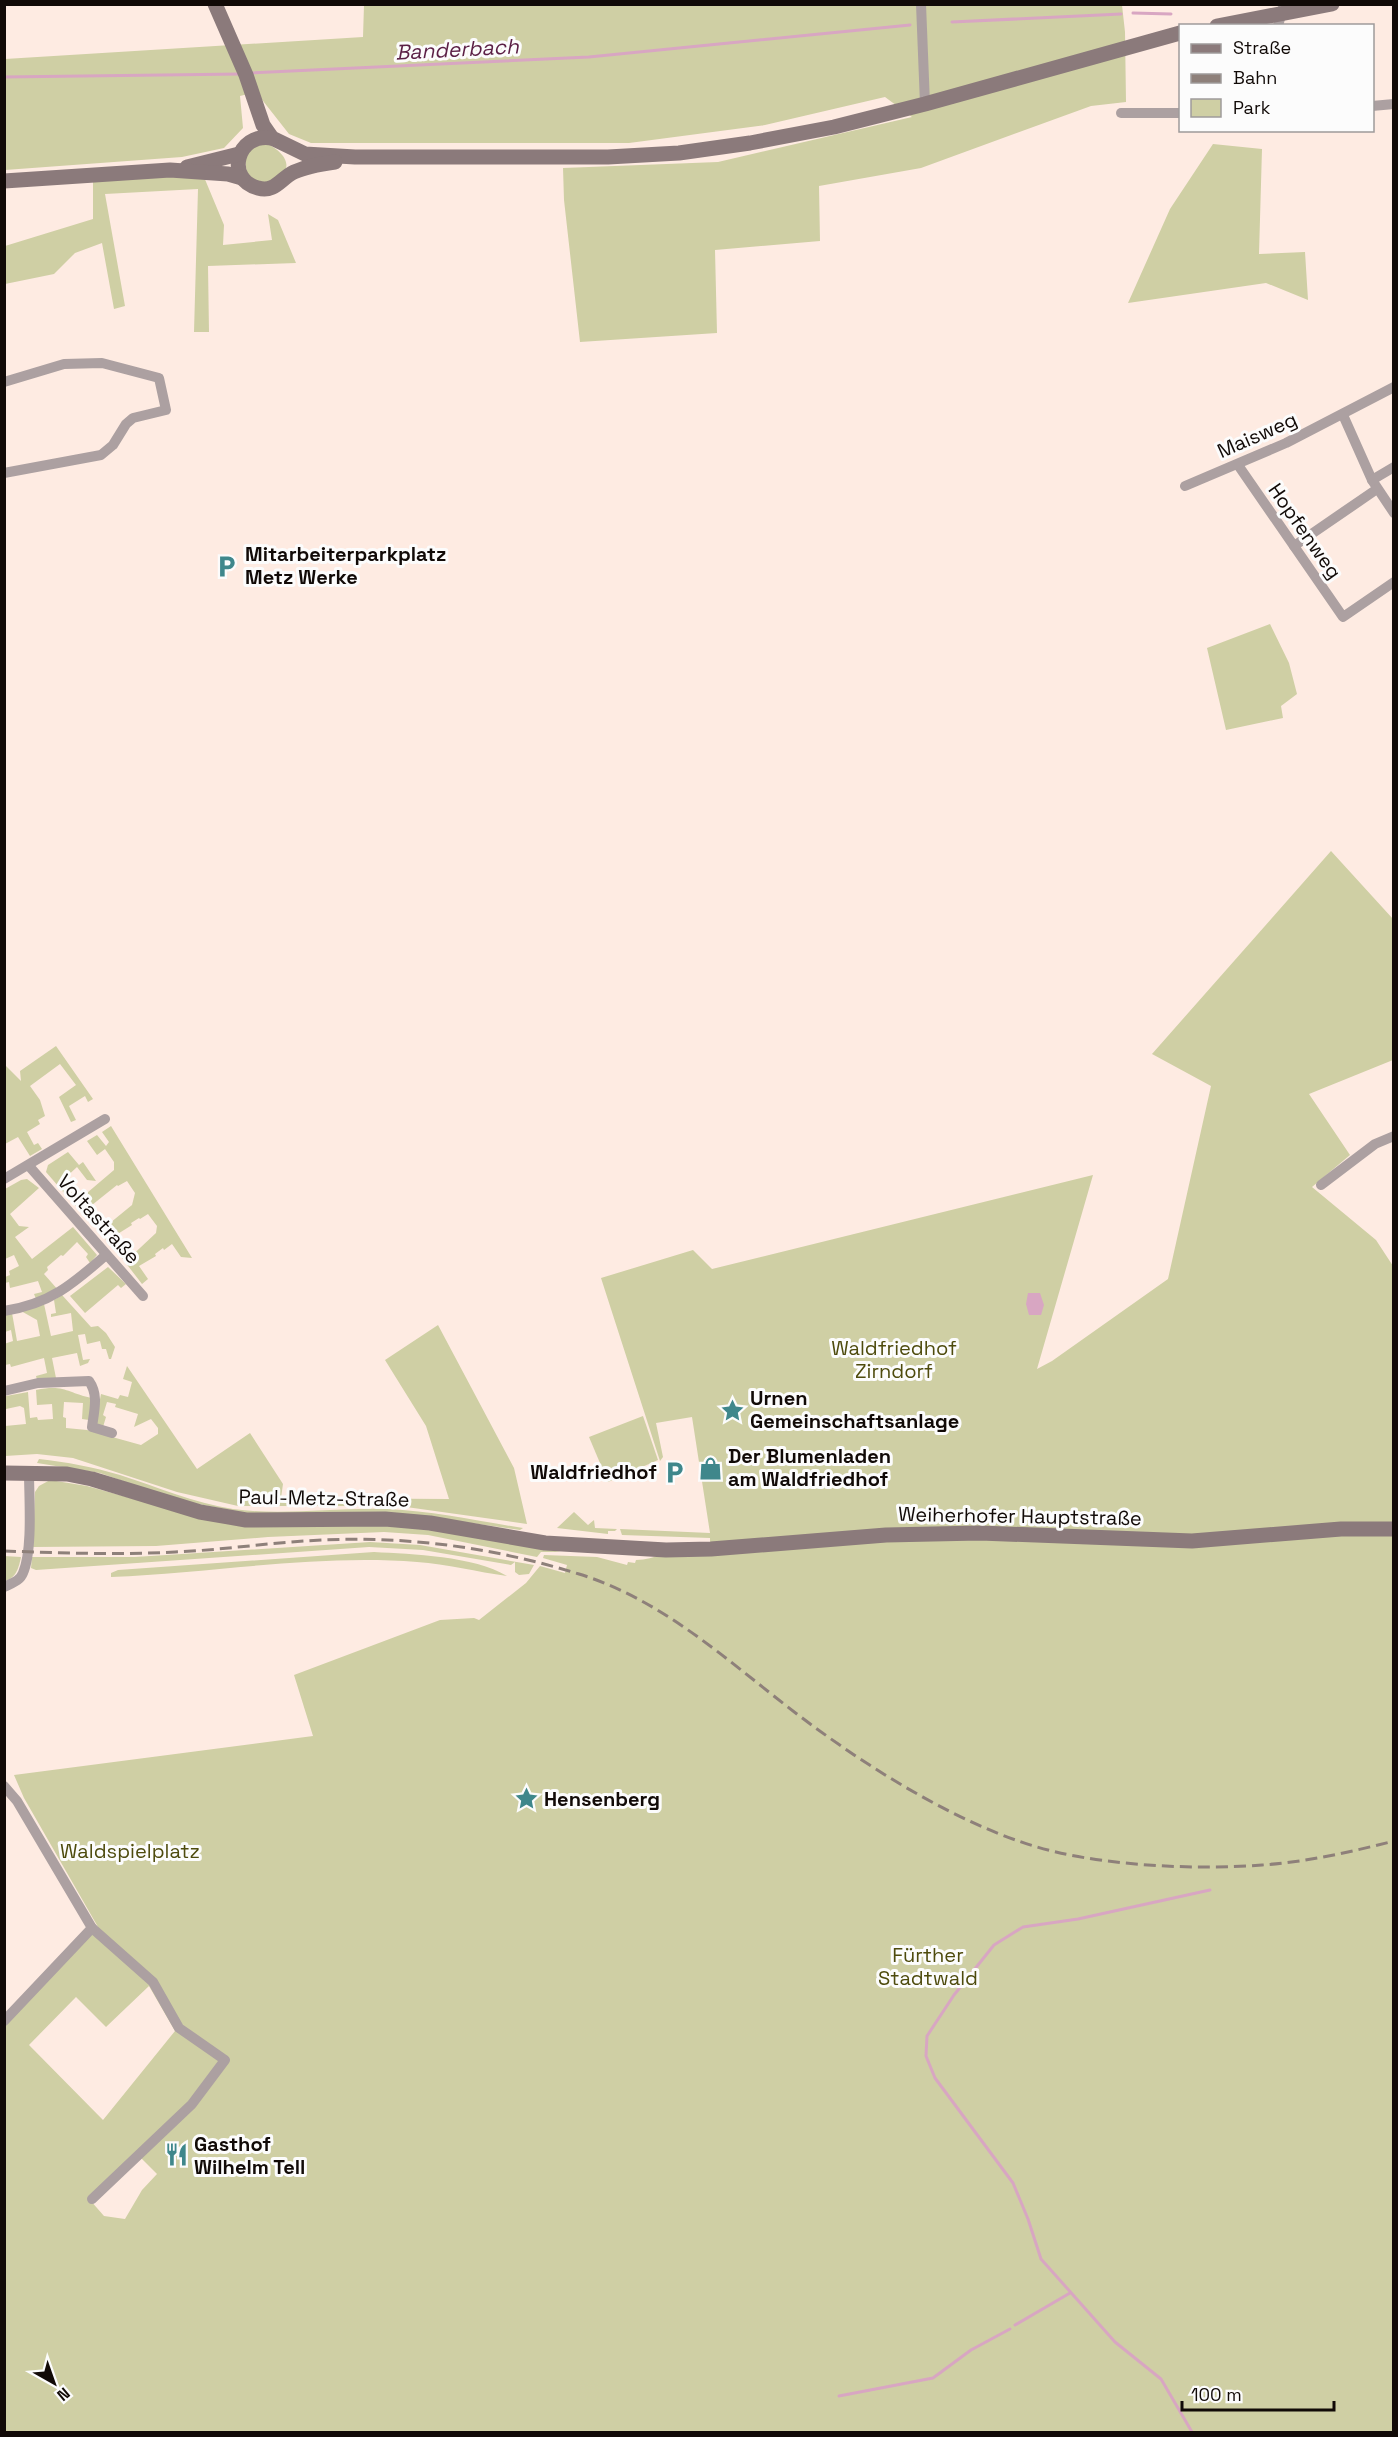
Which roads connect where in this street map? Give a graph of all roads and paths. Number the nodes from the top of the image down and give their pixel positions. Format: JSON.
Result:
{"nodes":[{"id":1,"x":215,"y":4,"type":"edge"},
{"id":2,"x":921,"y":4,"type":"edge"},
{"id":3,"x":1332,"y":4,"type":"edge"},
{"id":4,"x":1281,"y":14,"type":"edge"},
{"id":5,"x":1228,"y":24,"type":"edge"},
{"id":6,"x":1179,"y":33,"type":"edge"},
{"id":7,"x":251,"y":94,"type":"junction"},
{"id":8,"x":925,"y":104,"type":"junction"},
{"id":9,"x":1394,"y":104,"type":"edge"},
{"id":10,"x":1374,"y":106,"type":"edge"},
{"id":11,"x":1121,"y":113,"type":"dead end"},
{"id":12,"x":1179,"y":113,"type":"edge"},
{"id":13,"x":278,"y":142,"type":"junction"},
{"id":14,"x":244,"y":148,"type":"junction"},
{"id":15,"x":355,"y":157,"type":"junction"},
{"id":16,"x":170,"y":171,"type":"junction"},
{"id":17,"x":287,"y":176,"type":"junction"},
{"id":18,"x":242,"y":178,"type":"junction"},
{"id":19,"x":4,"y":181,"type":"edge"},
{"id":20,"x":4,"y":382,"type":"edge"},
{"id":21,"x":1394,"y":387,"type":"edge"},
{"id":22,"x":1342,"y":415,"type":"junction"},
{"id":23,"x":1238,"y":465,"type":"junction"},
{"id":24,"x":1394,"y":467,"type":"edge"},
{"id":25,"x":4,"y":473,"type":"edge"},
{"id":26,"x":1374,"y":485,"type":"junction"},
{"id":27,"x":1185,"y":486,"type":"dead end"},
{"id":28,"x":1394,"y":513,"type":"edge"},
{"id":29,"x":1294,"y":546,"type":"junction"},
{"id":30,"x":1394,"y":582,"type":"edge"},
{"id":31,"x":105,"y":1119,"type":"dead end"},
{"id":32,"x":1394,"y":1136,"type":"edge"},
{"id":33,"x":29,"y":1166,"type":"junction"},
{"id":34,"x":4,"y":1179,"type":"edge"},
{"id":35,"x":1321,"y":1185,"type":"dead end"},
{"id":36,"x":106,"y":1255,"type":"junction"},
{"id":37,"x":143,"y":1296,"type":"dead end"},
{"id":38,"x":4,"y":1311,"type":"edge"},
{"id":39,"x":4,"y":1391,"type":"edge"},
{"id":40,"x":112,"y":1433,"type":"dead end"},
{"id":41,"x":29,"y":1472,"type":"junction"},
{"id":42,"x":4,"y":1473,"type":"edge"},
{"id":43,"x":1394,"y":1528,"type":"edge"},
{"id":44,"x":574,"y":1545,"type":"joint"},
{"id":45,"x":4,"y":1587,"type":"edge"},
{"id":46,"x":5,"y":1786,"type":"edge"},
{"id":47,"x":92,"y":1928,"type":"junction"},
{"id":48,"x":4,"y":2022,"type":"edge"},
{"id":49,"x":92,"y":2199,"type":"dead end"}],
"edges":[{"from":1,"to":7,"type":"street"},
{"from":2,"to":8,"type":"street"},
{"from":3,"to":4,"type":"street"},
{"from":4,"to":5,"type":"street"},
{"from":6,"to":8,"type":"street"},
{"from":7,"to":13,"type":"street"},
{"from":7,"to":14,"type":"street"},
{"from":8,"to":15,"type":"street"},
{"from":9,"to":10,"type":"street"},
{"from":11,"to":12,"type":"street"},
{"from":13,"to":14,"type":"street"},
{"from":13,"to":15,"type":"street"},
{"from":13,"to":17,"type":"street"},
{"from":14,"to":16,"type":"street"},
{"from":14,"to":18,"type":"street"},
{"from":15,"to":17,"type":"street"},
{"from":16,"to":18,"type":"street"},
{"from":16,"to":19,"type":"street"},
{"from":17,"to":18,"type":"street"},
{"from":20,"to":25,"type":"street"},
{"from":21,"to":22,"type":"street","name":"Maisweg"},
{"from":22,"to":23,"type":"street","name":"Maisweg"},
{"from":22,"to":26,"type":"street"},
{"from":23,"to":27,"type":"street","name":"Maisweg"},
{"from":23,"to":29,"type":"street","name":"Hopfenweg"},
{"from":24,"to":26,"type":"street"},
{"from":26,"to":28,"type":"street"},
{"from":26,"to":29,"type":"street"},
{"from":29,"to":30,"type":"street","name":"Hopfenweg"},
{"from":31,"to":33,"type":"street"},
{"from":32,"to":35,"type":"street"},
{"from":33,"to":34,"type":"street"},
{"from":33,"to":36,"type":"street","name":"Voltastraße"},
{"from":36,"to":37,"type":"street","name":"Voltastraße"},
{"from":36,"to":38,"type":"street"},
{"from":39,"to":40,"type":"street"},
{"from":41,"to":42,"type":"street","name":"Paul-Metz-Straße"},
{"from":41,"to":44,"type":"street","name":"Paul-Metz-Straße"},
{"from":41,"to":45,"type":"street"},
{"from":43,"to":44,"type":"street","name":"Weiherhofer Hauptstraße"},
{"from":46,"to":47,"type":"street"},
{"from":47,"to":48,"type":"street"},
{"from":47,"to":49,"type":"street"}]}
